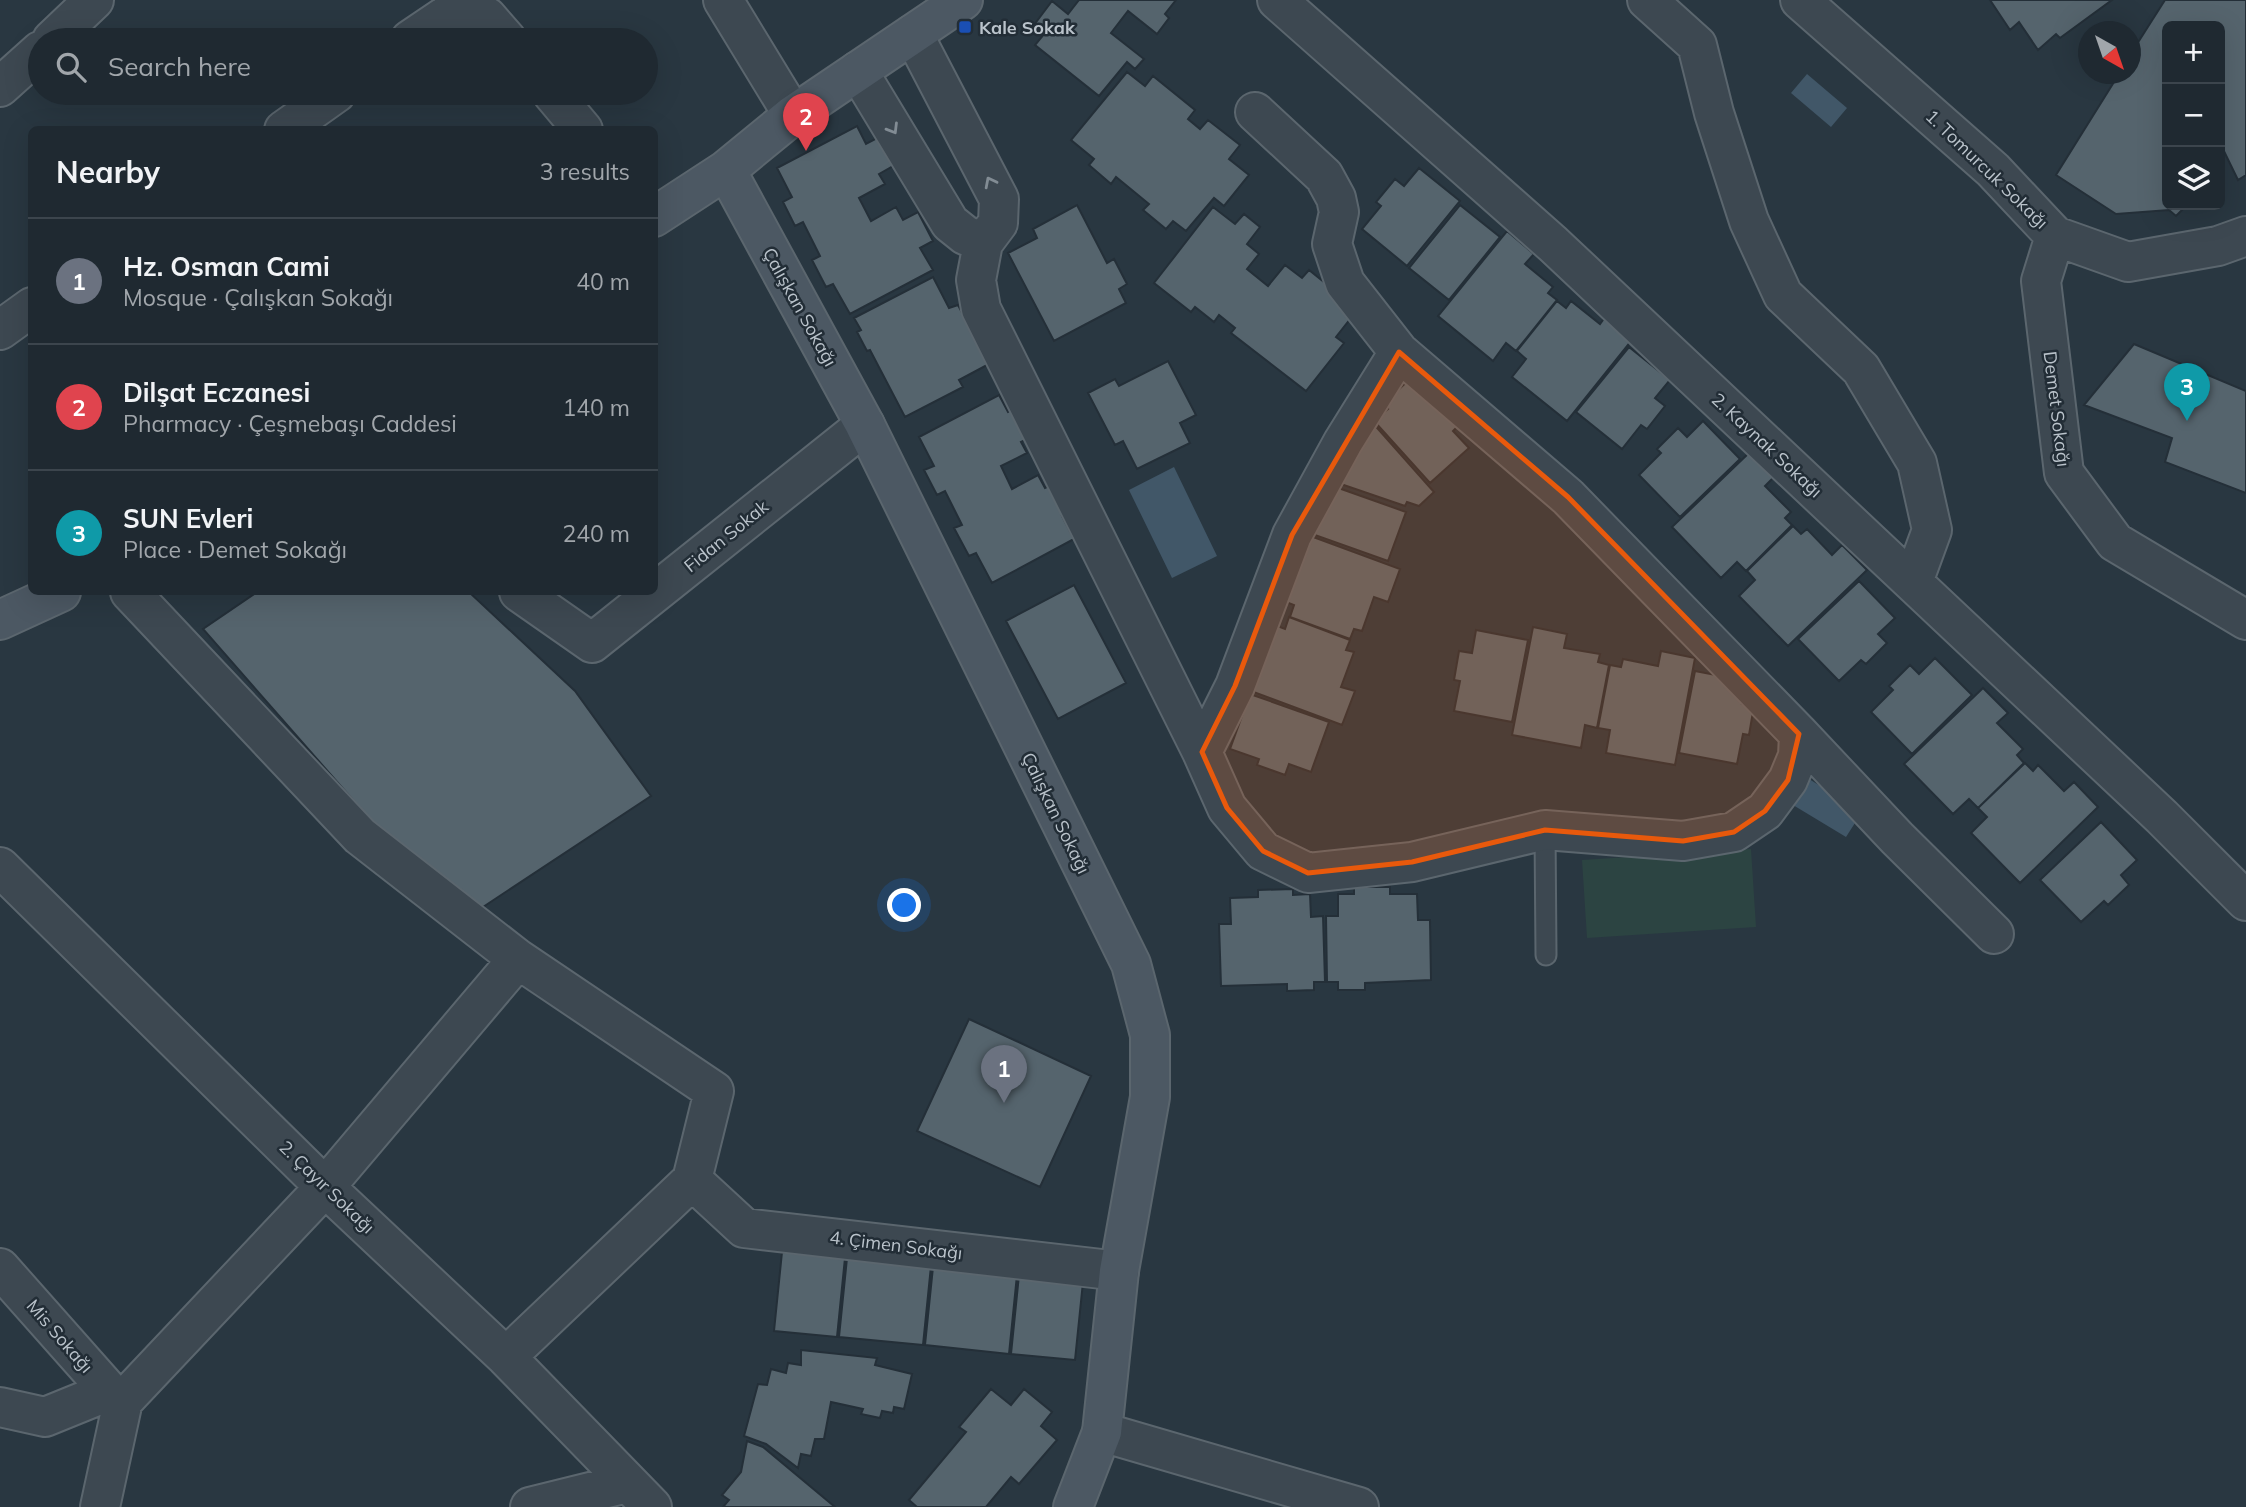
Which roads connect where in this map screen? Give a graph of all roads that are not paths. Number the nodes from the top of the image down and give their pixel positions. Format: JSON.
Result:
{"nodes":[{"id":1,"x":94,"y":0,"type":"edge"},
{"id":2,"x":723,"y":0,"type":"edge"},
{"id":3,"x":1277,"y":0,"type":"edge"},
{"id":4,"x":1647,"y":0,"type":"edge"},
{"id":5,"x":1800,"y":0,"type":"edge"},
{"id":6,"x":956,"y":2,"type":"edge"},
{"id":7,"x":449,"y":4,"type":"edge"},
{"id":8,"x":65,"y":28,"type":"edge"},
{"id":9,"x":423,"y":28,"type":"edge"},
{"id":10,"x":497,"y":28,"type":"edge"},
{"id":11,"x":913,"y":34,"type":"junction"},
{"id":12,"x":28,"y":62,"type":"edge"},
{"id":13,"x":858,"y":71,"type":"junction"},
{"id":14,"x":0,"y":87,"type":"edge"},
{"id":15,"x":319,"y":105,"type":"edge"},
{"id":16,"x":562,"y":105,"type":"edge"},
{"id":17,"x":1255,"y":112,"type":"dead end"},
{"id":18,"x":793,"y":115,"type":"junction"},
{"id":19,"x":290,"y":126,"type":"edge"},
{"id":20,"x":580,"y":126,"type":"edge"},
{"id":21,"x":726,"y":170,"type":"junction"},
{"id":22,"x":658,"y":213,"type":"edge"},
{"id":23,"x":2056,"y":236,"type":"junction"},
{"id":24,"x":2246,"y":236,"type":"edge"},
{"id":25,"x":983,"y":243,"type":"junction"},
{"id":26,"x":28,"y":310,"type":"edge"},
{"id":27,"x":0,"y":330,"type":"edge"},
{"id":28,"x":1399,"y":352,"type":"junction"},
{"id":29,"x":865,"y":425,"type":"junction"},
{"id":30,"x":1913,"y":582,"type":"junction"},
{"id":31,"x":658,"y":590,"type":"edge"},
{"id":32,"x":54,"y":595,"type":"edge"},
{"id":33,"x":133,"y":595,"type":"edge"},
{"id":34,"x":523,"y":595,"type":"edge"},
{"id":35,"x":652,"y":595,"type":"edge"},
{"id":36,"x":0,"y":620,"type":"edge"},
{"id":37,"x":2246,"y":620,"type":"edge"},
{"id":38,"x":1799,"y":734,"type":"junction"},
{"id":39,"x":1202,"y":752,"type":"junction"},
{"id":40,"x":1545,"y":830,"type":"junction"},
{"id":41,"x":0,"y":867,"type":"edge"},
{"id":42,"x":2246,"y":901,"type":"edge"},
{"id":43,"x":1994,"y":934,"type":"dead end"},
{"id":44,"x":1546,"y":955,"type":"dead end"},
{"id":45,"x":518,"y":959,"type":"junction"},
{"id":46,"x":692,"y":1180,"type":"junction"},
{"id":47,"x":326,"y":1186,"type":"junction"},
{"id":48,"x":0,"y":1268,"type":"edge"},
{"id":49,"x":1119,"y":1271,"type":"junction"},
{"id":50,"x":506,"y":1357,"type":"junction"},
{"id":51,"x":116,"y":1396,"type":"junction"},
{"id":52,"x":0,"y":1407,"type":"edge"},
{"id":53,"x":1102,"y":1432,"type":"junction"},
{"id":54,"x":639,"y":1495,"type":"edge"},
{"id":55,"x":100,"y":1507,"type":"edge"},
{"id":56,"x":530,"y":1507,"type":"edge"},
{"id":57,"x":1073,"y":1507,"type":"edge"},
{"id":58,"x":1359,"y":1507,"type":"edge"}],
"edges":[{"from":1,"to":8,"type":"street"},
{"from":2,"to":18,"type":"street"},
{"from":3,"to":30,"type":"street","name":"2. Kaynak Sokağı"},
{"from":4,"to":30,"type":"street"},
{"from":5,"to":23,"type":"street","name":"1. Tomurcuk Sokağı"},
{"from":6,"to":11,"type":"main road"},
{"from":7,"to":9,"type":"street"},
{"from":7,"to":10,"type":"street"},
{"from":11,"to":13,"type":"main road"},
{"from":25,"to":11,"type":"street","one_way":true},
{"from":12,"to":14,"type":"street"},
{"from":13,"to":18,"type":"main road"},
{"from":13,"to":25,"type":"street","one_way":true},
{"from":15,"to":19,"type":"street"},
{"from":16,"to":20,"type":"street"},
{"from":17,"to":28,"type":"street"},
{"from":18,"to":21,"type":"main road"},
{"from":21,"to":22,"type":"main road"},
{"from":21,"to":29,"type":"main road","name":"Çalışkan Sokağı"},
{"from":23,"to":24,"type":"street","name":"1. Tomurcuk Sokağı"},
{"from":23,"to":37,"type":"street","name":"Demet Sokağı"},
{"from":25,"to":39,"type":"street"},
{"from":26,"to":27,"type":"street"},
{"from":28,"to":38,"type":"street"},
{"from":28,"to":39,"type":"street"},
{"from":29,"to":31,"type":"street","name":"Fidan Sokak"},
{"from":29,"to":49,"type":"main road","name":"Çalışkan Sokağı"},
{"from":30,"to":42,"type":"street","name":"2. Kaynak Sokağı"},
{"from":32,"to":36,"type":"main road"},
{"from":33,"to":45,"type":"street"},
{"from":34,"to":35,"type":"street","name":"Fidan Sokak"},
{"from":38,"to":40,"type":"street"},
{"from":38,"to":43,"type":"street"},
{"from":39,"to":40,"type":"street"},
{"from":40,"to":44,"type":"lane"},
{"from":41,"to":47,"type":"street","name":"2. Çayır Sokağı"},
{"from":45,"to":46,"type":"street"},
{"from":45,"to":47,"type":"street"},
{"from":46,"to":49,"type":"street","name":"4. Çimen Sokağı"},
{"from":46,"to":50,"type":"street"},
{"from":47,"to":50,"type":"street","name":"2. Çayır Sokağı"},
{"from":47,"to":51,"type":"street"},
{"from":48,"to":51,"type":"street","name":"Mis Sokağı"},
{"from":49,"to":53,"type":"main road","name":"Çalışkan Sokağı"},
{"from":50,"to":54,"type":"street","name":"2. Çayır Sokağı"},
{"from":51,"to":52,"type":"street"},
{"from":51,"to":55,"type":"street"},
{"from":53,"to":57,"type":"main road","name":"Çalışkan Sokağı"},
{"from":53,"to":58,"type":"street"},
{"from":54,"to":56,"type":"street"}]}
